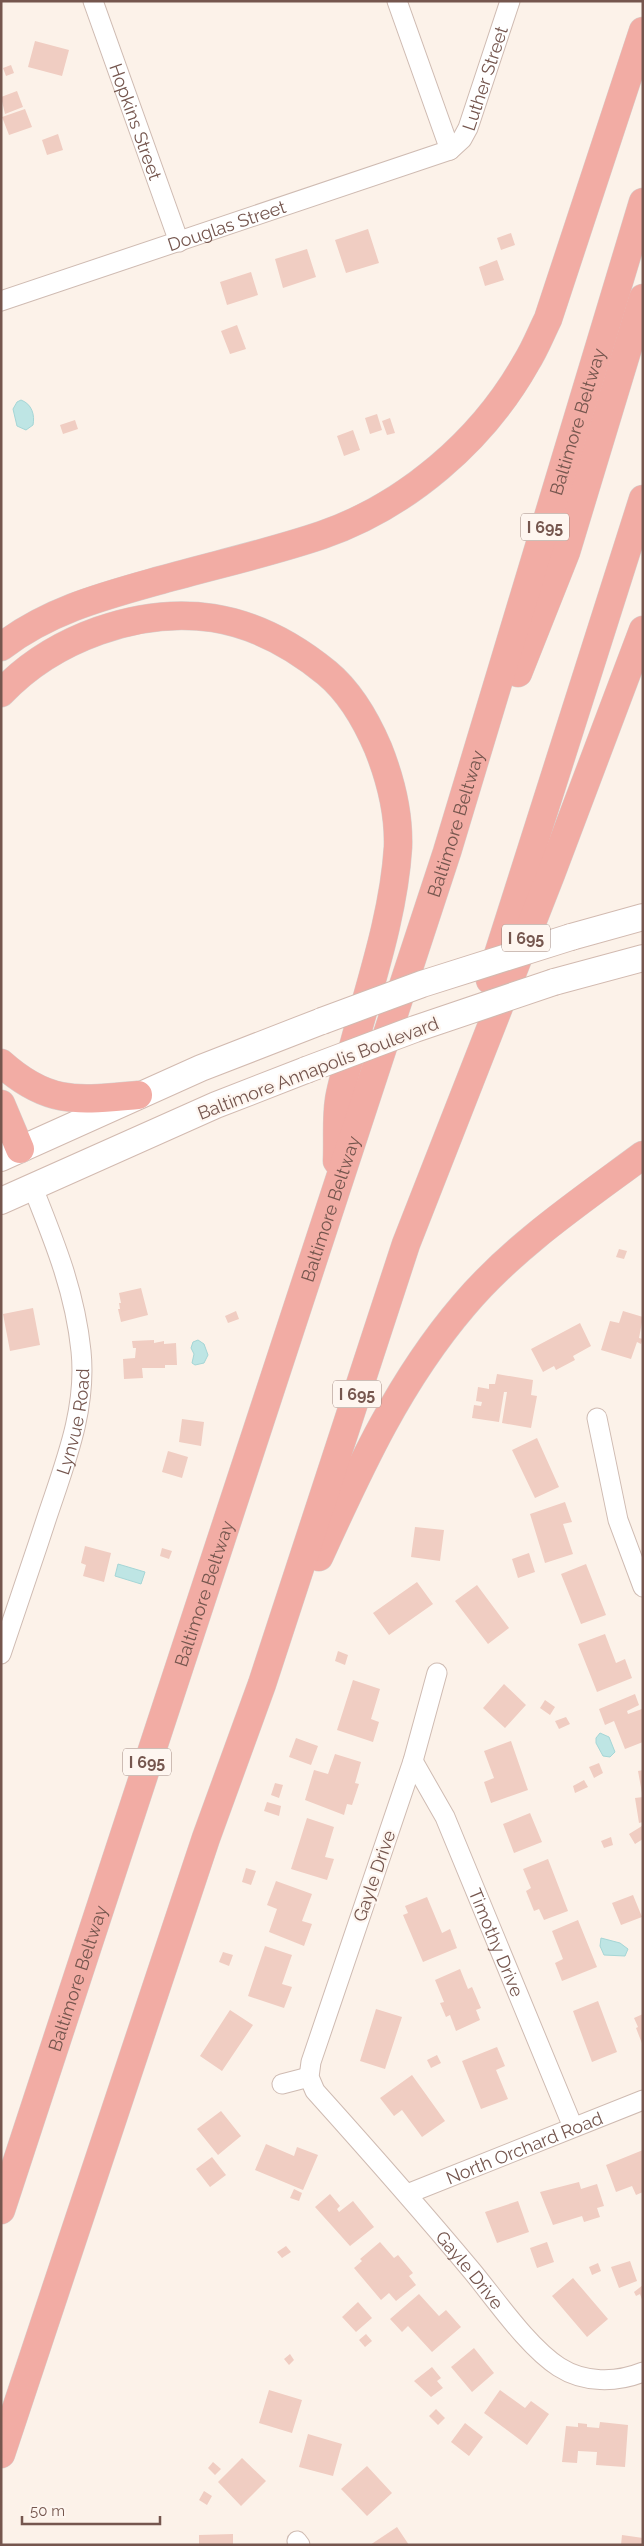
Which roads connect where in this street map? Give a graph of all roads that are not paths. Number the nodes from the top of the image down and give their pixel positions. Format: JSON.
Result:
{"nodes":[{"id":1,"x":93,"y":1,"type":"edge"},
{"id":2,"x":397,"y":1,"type":"edge"},
{"id":3,"x":510,"y":1,"type":"edge"},
{"id":4,"x":643,"y":31,"type":"edge"},
{"id":5,"x":450,"y":150,"type":"junction"},
{"id":6,"x":643,"y":202,"type":"edge"},
{"id":7,"x":180,"y":242,"type":"junction"},
{"id":8,"x":643,"y":298,"type":"edge"},
{"id":9,"x":1,"y":301,"type":"edge"},
{"id":10,"x":643,"y":499,"type":"edge"},
{"id":11,"x":643,"y":630,"type":"edge"},
{"id":12,"x":1,"y":647,"type":"edge"},
{"id":13,"x":1,"y":693,"type":"edge"},
{"id":14,"x":447,"y":852,"type":"junction"},
{"id":15,"x":643,"y":917,"type":"edge"},
{"id":16,"x":643,"y":958,"type":"edge"},
{"id":17,"x":1,"y":1063,"type":"edge"},
{"id":18,"x":138,"y":1095,"type":"junction"},
{"id":19,"x":1,"y":1104,"type":"edge"},
{"id":20,"x":643,"y":1155,"type":"edge"},
{"id":21,"x":8,"y":1158,"type":"edge"},
{"id":22,"x":33,"y":1188,"type":"junction"},
{"id":23,"x":336,"y":1191,"type":"junction"},
{"id":24,"x":1,"y":1201,"type":"edge"},
{"id":25,"x":406,"y":1244,"type":"junction"},
{"id":26,"x":596,"y":1418,"type":"dead end"},
{"id":27,"x":643,"y":1587,"type":"edge"},
{"id":28,"x":1,"y":1654,"type":"edge"},
{"id":29,"x":437,"y":1674,"type":"dead end"},
{"id":30,"x":262,"y":1684,"type":"junction"},
{"id":31,"x":414,"y":1761,"type":"junction"},
{"id":32,"x":309,"y":2077,"type":"junction"},
{"id":33,"x":282,"y":2084,"type":"dead end"},
{"id":34,"x":643,"y":2100,"type":"edge"},
{"id":35,"x":573,"y":2128,"type":"junction"},
{"id":36,"x":407,"y":2194,"type":"junction"},
{"id":37,"x":1,"y":2210,"type":"edge"},
{"id":38,"x":643,"y":2372,"type":"edge"},
{"id":39,"x":1,"y":2454,"type":"edge"}],
"edges":[{"from":1,"to":7,"type":"street","name":"Hopkins Street"},
{"from":2,"to":5,"type":"street"},
{"from":3,"to":5,"type":"street","name":"Luther Street"},
{"from":4,"to":12,"type":"highway"},
{"from":5,"to":7,"type":"street","name":"Douglas Street"},
{"from":6,"to":14,"type":"highway","name":"Baltimore Beltway","number":"I 695"},
{"from":7,"to":9,"type":"street","name":"Douglas Street"},
{"from":8,"to":14,"type":"highway"},
{"from":10,"to":25,"type":"highway"},
{"from":11,"to":25,"type":"highway","number":"I 695"},
{"from":13,"to":23,"type":"highway"},
{"from":14,"to":23,"type":"highway","name":"Baltimore Beltway","number":"I 695"},
{"from":15,"to":18,"type":"main road","bridge":true},
{"from":16,"to":22,"type":"main road","name":"Baltimore Annapolis Boulevard","bridge":true},
{"from":17,"to":18,"type":"highway"},
{"from":18,"to":21,"type":"main road"},
{"from":19,"to":21,"type":"highway"},
{"from":20,"to":30,"type":"highway"},
{"from":21,"to":22,"type":"main road"},
{"from":22,"to":24,"type":"main road","name":"Baltimore Annapolis Boulevard"},
{"from":22,"to":28,"type":"street","name":"Lynvue Road"},
{"from":23,"to":37,"type":"highway","name":"Baltimore Beltway","number":"I 695"},
{"from":25,"to":30,"type":"highway","number":"I 695"},
{"from":26,"to":27,"type":"street"},
{"from":29,"to":31,"type":"street","name":"Gayle Drive"},
{"from":30,"to":39,"type":"highway","number":"I 695"},
{"from":31,"to":32,"type":"street","name":"Gayle Drive"},
{"from":31,"to":35,"type":"street","name":"Timothy Drive"},
{"from":32,"to":33,"type":"street"},
{"from":32,"to":36,"type":"street","name":"Gayle Drive"},
{"from":34,"to":35,"type":"street","name":"North Orchard Road"},
{"from":35,"to":36,"type":"street","name":"North Orchard Road"},
{"from":36,"to":38,"type":"street","name":"Gayle Drive"}]}
